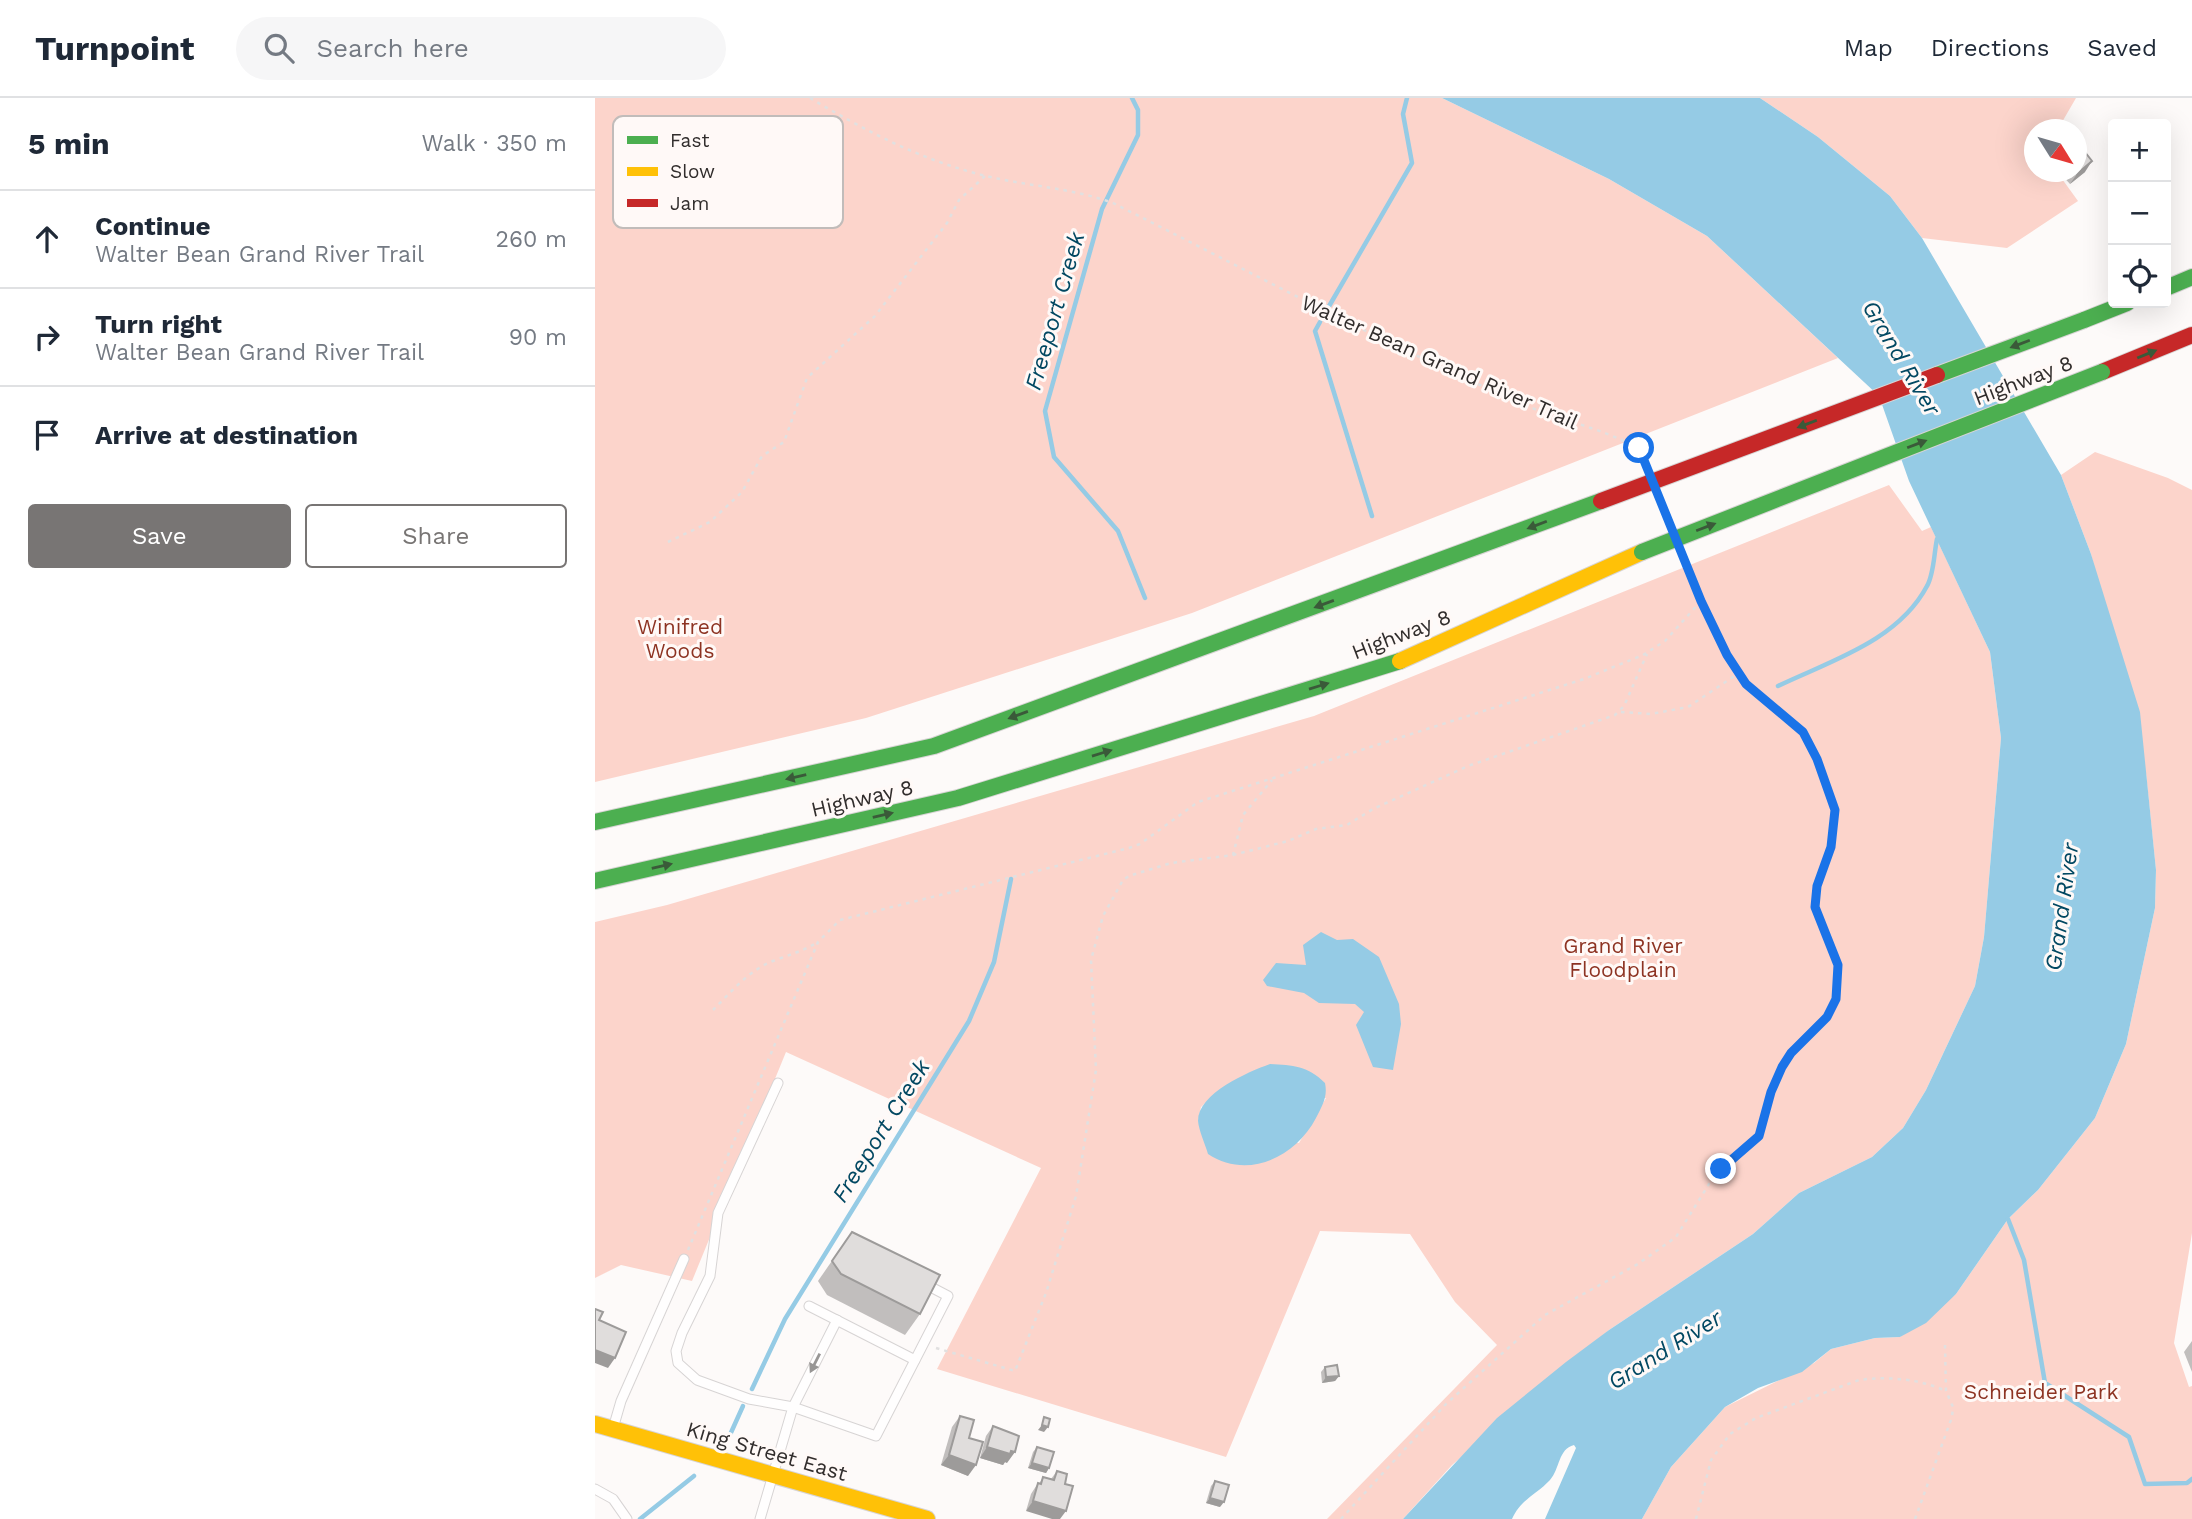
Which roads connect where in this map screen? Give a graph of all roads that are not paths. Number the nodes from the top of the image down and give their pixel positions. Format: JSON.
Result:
{"nodes":[{"id":1,"x":2192,"y":277,"type":"edge"},
{"id":2,"x":2171,"y":286,"type":"edge"},
{"id":3,"x":2114,"y":308,"type":"edge"},
{"id":4,"x":2192,"y":335,"type":"edge"},
{"id":5,"x":595,"y":822,"type":"edge"},
{"id":6,"x":595,"y":881,"type":"edge"},
{"id":7,"x":778,"y":1083,"type":"dead end"},
{"id":8,"x":684,"y":1259,"type":"road end"},
{"id":9,"x":920,"y":1282,"type":"edge"},
{"id":10,"x":810,"y":1306,"type":"dead end"},
{"id":11,"x":837,"y":1320,"type":"junction"},
{"id":12,"x":915,"y":1360,"type":"junction"},
{"id":13,"x":793,"y":1407,"type":"junction"},
{"id":14,"x":595,"y":1424,"type":"edge"},
{"id":15,"x":613,"y":1429,"type":"junction"},
{"id":16,"x":771,"y":1475,"type":"junction"},
{"id":17,"x":595,"y":1489,"type":"edge"},
{"id":18,"x":627,"y":1519,"type":"edge"},
{"id":19,"x":759,"y":1519,"type":"edge"},
{"id":20,"x":927,"y":1519,"type":"edge"}],
"edges":[{"from":1,"to":2,"type":"main road"},
{"from":3,"to":5,"type":"main road","name":"Highway 8","one_way":true,"bridge":true},
{"from":6,"to":4,"type":"main road","name":"Highway 8","one_way":true,"bridge":true},
{"from":7,"to":13,"type":"lane"},
{"from":8,"to":15,"type":"lane"},
{"from":9,"to":12,"type":"lane"},
{"from":10,"to":11,"type":"lane"},
{"from":11,"to":12,"type":"lane"},
{"from":11,"to":13,"type":"lane","one_way":true},
{"from":12,"to":13,"type":"lane"},
{"from":13,"to":16,"type":"lane"},
{"from":14,"to":15,"type":"main road","name":"King Street East"},
{"from":15,"to":16,"type":"main road","name":"King Street East"},
{"from":16,"to":19,"type":"lane"},
{"from":16,"to":20,"type":"main road","name":"King Street East"},
{"from":17,"to":18,"type":"lane"}]}
